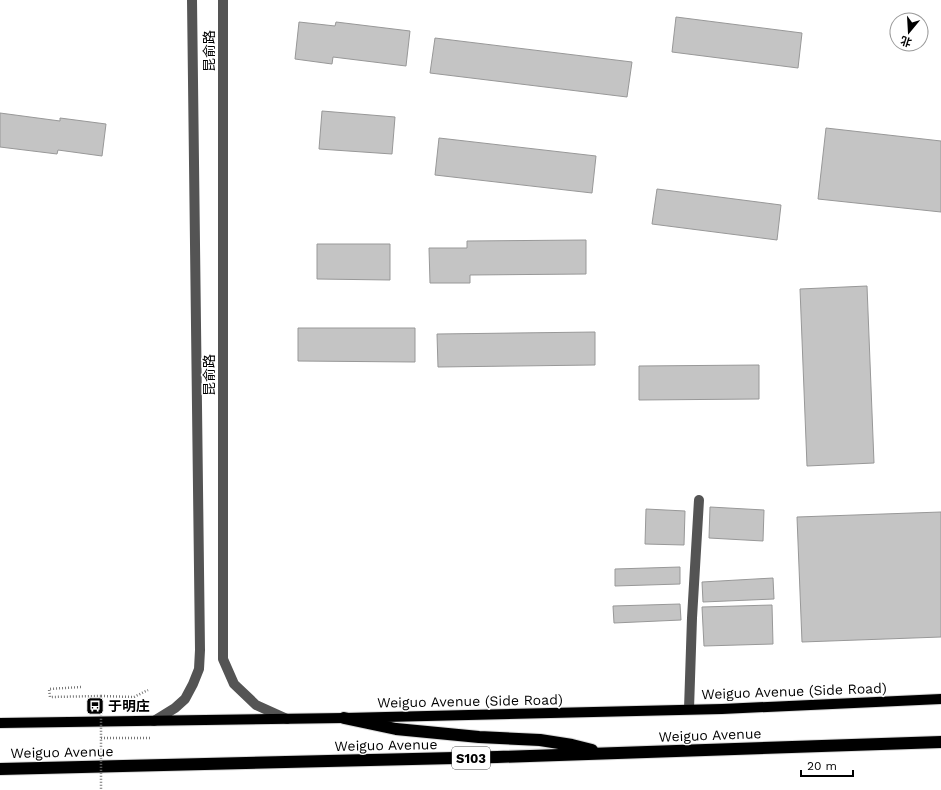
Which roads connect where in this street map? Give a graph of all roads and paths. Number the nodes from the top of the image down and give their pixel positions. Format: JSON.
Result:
{"nodes":[{"id":1,"x":192,"y":0,"type":"edge"},
{"id":2,"x":223,"y":0,"type":"edge"},
{"id":3,"x":699,"y":500,"type":"dead end"},
{"id":4,"x":81,"y":687,"type":"dead end"},
{"id":5,"x":148,"y":690,"type":"dead end"},
{"id":6,"x":101,"y":696,"type":"junction"},
{"id":7,"x":941,"y":699,"type":"edge"},
{"id":8,"x":689,"y":709,"type":"junction"},
{"id":9,"x":344,"y":718,"type":"junction"},
{"id":10,"x":287,"y":719,"type":"junction"},
{"id":11,"x":154,"y":721,"type":"junction"},
{"id":12,"x":0,"y":723,"type":"edge"},
{"id":13,"x":101,"y":738,"type":"junction"},
{"id":14,"x":152,"y":738,"type":"dead end"},
{"id":15,"x":941,"y":742,"type":"edge"},
{"id":16,"x":605,"y":754,"type":"junction"},
{"id":17,"x":0,"y":769,"type":"edge"},
{"id":18,"x":101,"y":790,"type":"edge"}],
"edges":[{"from":1,"to":11,"type":"street","name":"昆俞路"},
{"from":2,"to":10,"type":"street","name":"昆俞路"},
{"from":3,"to":8,"type":"street"},
{"from":4,"to":6,"type":"path","bridge":true},
{"from":5,"to":6,"type":"path"},
{"from":6,"to":13,"type":"path","bridge":true},
{"from":7,"to":8,"type":"main road","name":"Weiguo Avenue (Side Road)"},
{"from":8,"to":9,"type":"main road","name":"Weiguo Avenue (Side Road)"},
{"from":9,"to":10,"type":"main road","name":"Weiguo Avenue (Side Road)"},
{"from":9,"to":16,"type":"highway"},
{"from":10,"to":11,"type":"main road","name":"Weiguo Avenue (Side Road)"},
{"from":11,"to":12,"type":"main road","name":"Weiguo Avenue (Side Road)"},
{"from":13,"to":14,"type":"path"},
{"from":13,"to":18,"type":"path","bridge":true},
{"from":15,"to":16,"type":"highway","name":"Weiguo Avenue","number":"S103"},
{"from":16,"to":17,"type":"highway","name":"Weiguo Avenue","number":"S103"}]}
